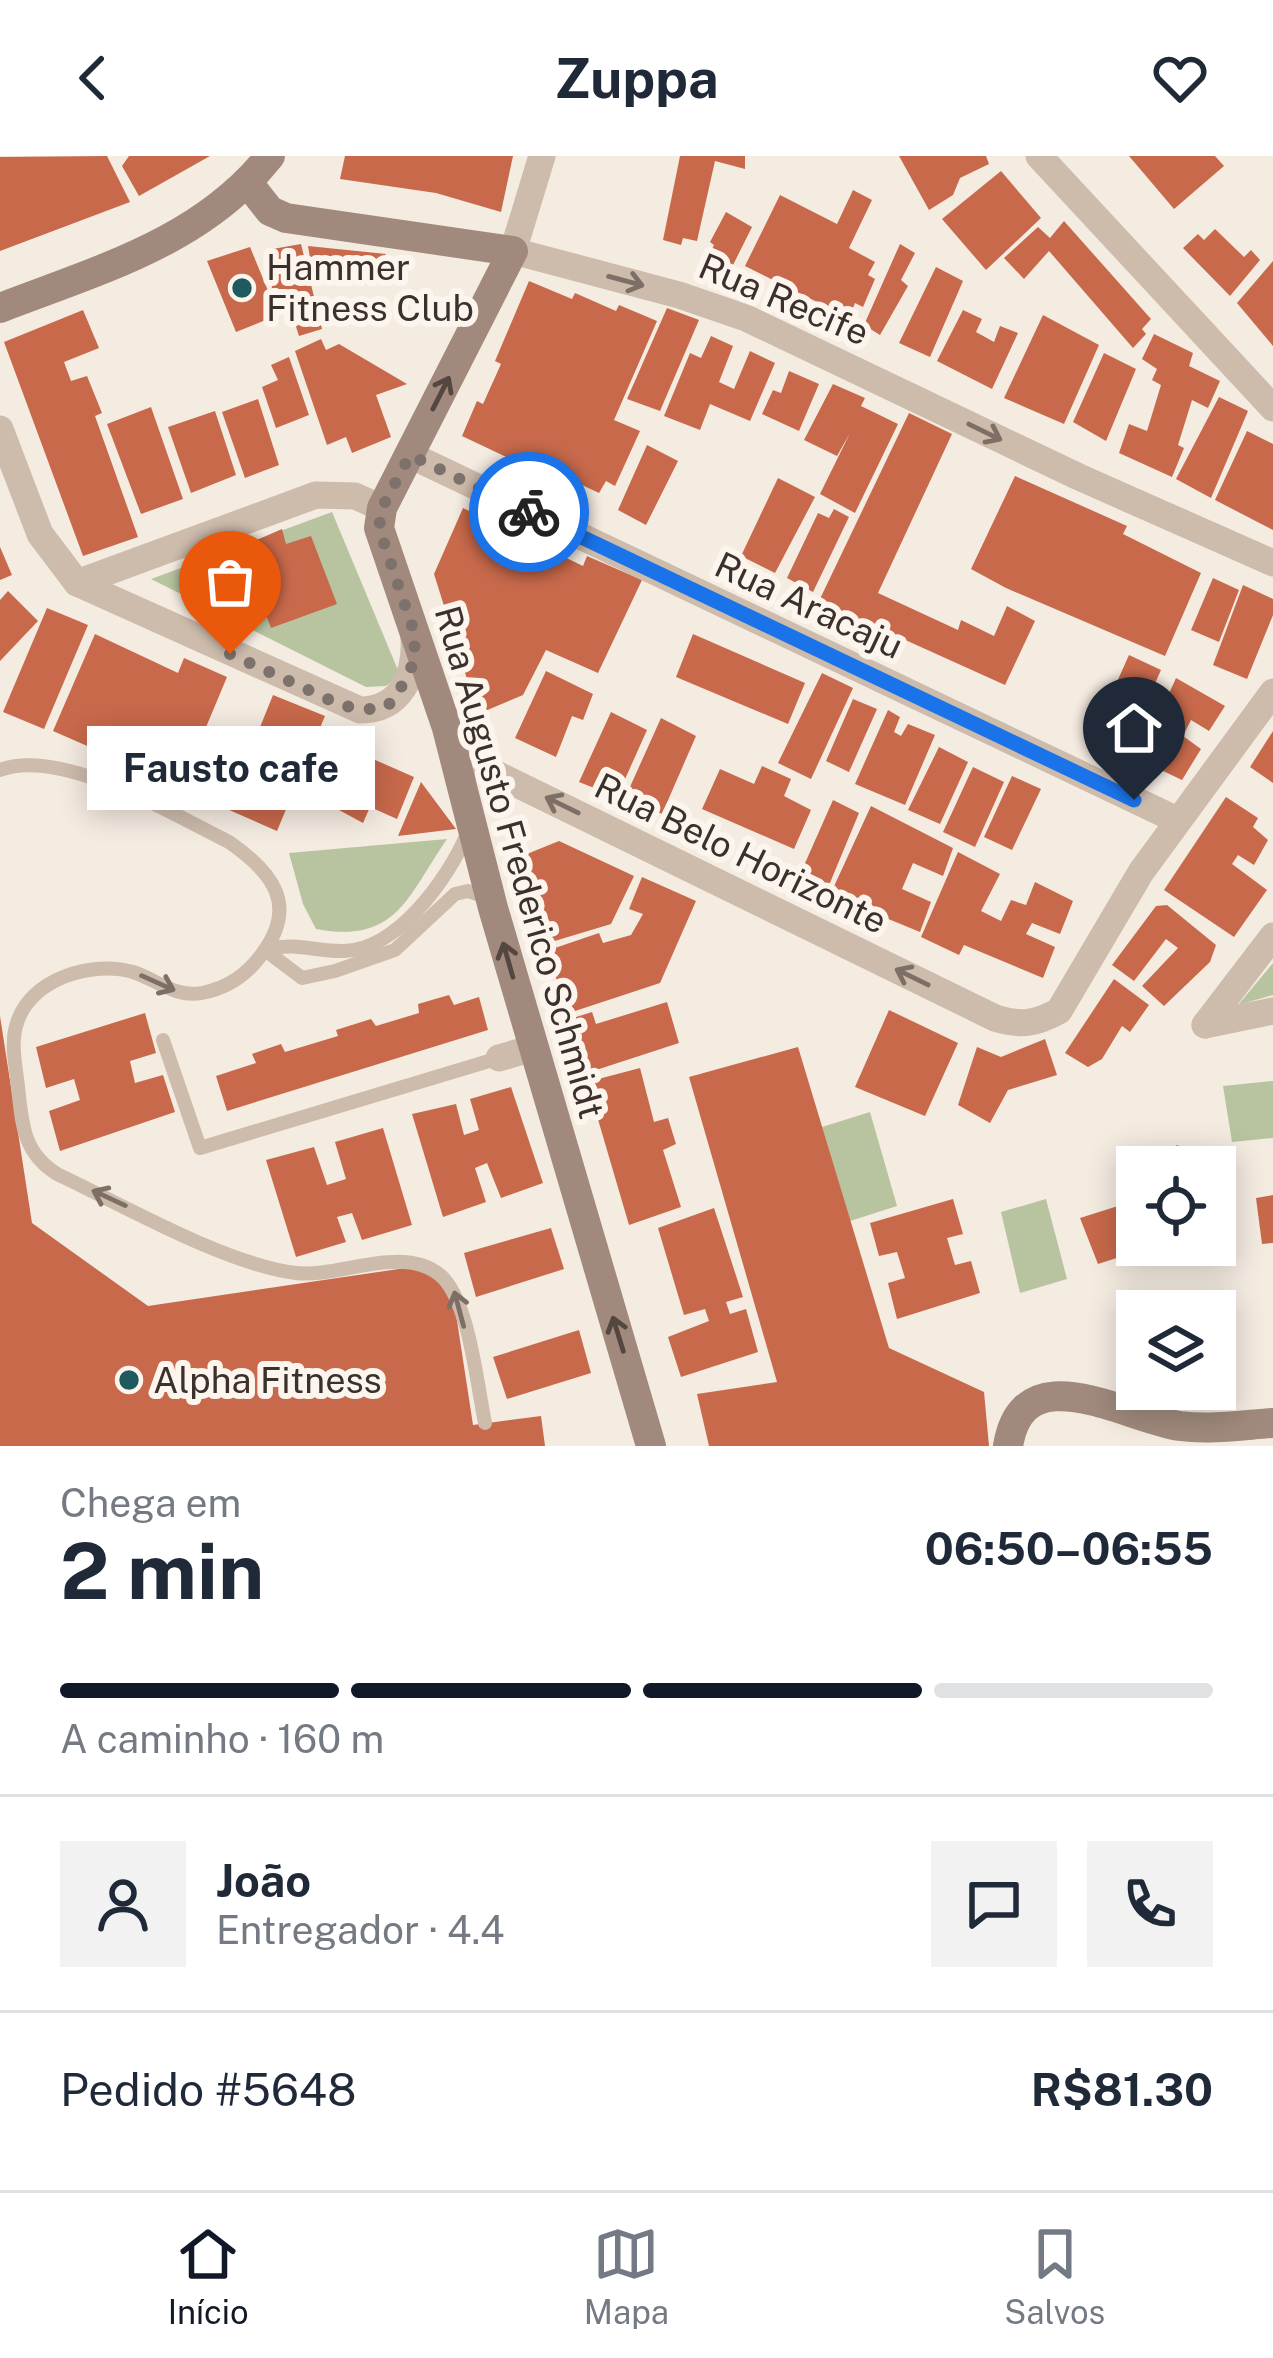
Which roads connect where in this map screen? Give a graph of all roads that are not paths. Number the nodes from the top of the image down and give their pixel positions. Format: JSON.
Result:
{"nodes":[{"id":1,"x":270,"y":156,"type":"edge"},
{"id":2,"x":542,"y":156,"type":"edge"},
{"id":3,"x":1040,"y":156,"type":"edge"},
{"id":4,"x":248,"y":183,"type":"junction"},
{"id":5,"x":513,"y":251,"type":"junction"},
{"id":6,"x":0,"y":307,"type":"edge"},
{"id":7,"x":1273,"y":409,"type":"edge"},
{"id":8,"x":0,"y":429,"type":"edge"},
{"id":9,"x":410,"y":455,"type":"junction"},
{"id":10,"x":382,"y":508,"type":"junction"},
{"id":11,"x":1273,"y":562,"type":"edge"},
{"id":12,"x":76,"y":583,"type":"junction"},
{"id":13,"x":414,"y":632,"type":"junction"},
{"id":14,"x":1273,"y":692,"type":"edge"},
{"id":15,"x":447,"y":728,"type":"junction"},
{"id":16,"x":0,"y":770,"type":"edge"},
{"id":17,"x":472,"y":819,"type":"junction"},
{"id":18,"x":1177,"y":820,"type":"junction"},
{"id":19,"x":493,"y":908,"type":"junction"},
{"id":20,"x":1273,"y":936,"type":"edge"},
{"id":21,"x":265,"y":950,"type":"junction"},
{"id":22,"x":1273,"y":1011,"type":"edge"},
{"id":23,"x":163,"y":1040,"type":"dead end"},
{"id":24,"x":533,"y":1048,"type":"junction"},
{"id":25,"x":499,"y":1058,"type":"joint"},
{"id":26,"x":485,"y":1423,"type":"dead end"},
{"id":27,"x":1273,"y":1423,"type":"edge"},
{"id":28,"x":651,"y":1446,"type":"edge"},
{"id":29,"x":1008,"y":1446,"type":"edge"}],
"edges":[{"from":1,"to":4,"type":"street"},
{"from":2,"to":5,"type":"street"},
{"from":3,"to":7,"type":"street"},
{"from":4,"to":5,"type":"street","name":"Rua Recife"},
{"from":4,"to":6,"type":"street"},
{"from":9,"to":5,"type":"street","one_way":true},
{"from":5,"to":11,"type":"street","name":"Rua Recife","one_way":true},
{"from":8,"to":12,"type":"street"},
{"from":9,"to":10,"type":"street"},
{"from":9,"to":18,"type":"street","name":"Rua Aracaju"},
{"from":10,"to":12,"type":"street"},
{"from":10,"to":13,"type":"street","name":"Rua Augusto Frederico Schmidt"},
{"from":12,"to":13,"type":"street"},
{"from":13,"to":15,"type":"street","name":"Rua Augusto Frederico Schmidt"},
{"from":14,"to":18,"type":"street"},
{"from":15,"to":17,"type":"street","name":"Rua Augusto Frederico Schmidt"},
{"from":18,"to":15,"type":"street","name":"Rua Belo Horizonte","one_way":true},
{"from":16,"to":21,"type":"lane"},
{"from":17,"to":19,"type":"street","name":"Rua Augusto Frederico Schmidt"},
{"from":17,"to":21,"type":"lane"},
{"from":19,"to":21,"type":"lane"},
{"from":24,"to":19,"type":"street","name":"Rua Augusto Frederico Schmidt","one_way":true},
{"from":20,"to":22,"type":"street"},
{"from":26,"to":21,"type":"lane","one_way":true},
{"from":23,"to":25,"type":"lane"},
{"from":24,"to":25,"type":"street"},
{"from":28,"to":24,"type":"street","name":"Rua Augusto Frederico Schmidt","one_way":true},
{"from":27,"to":29,"type":"street"}]}
